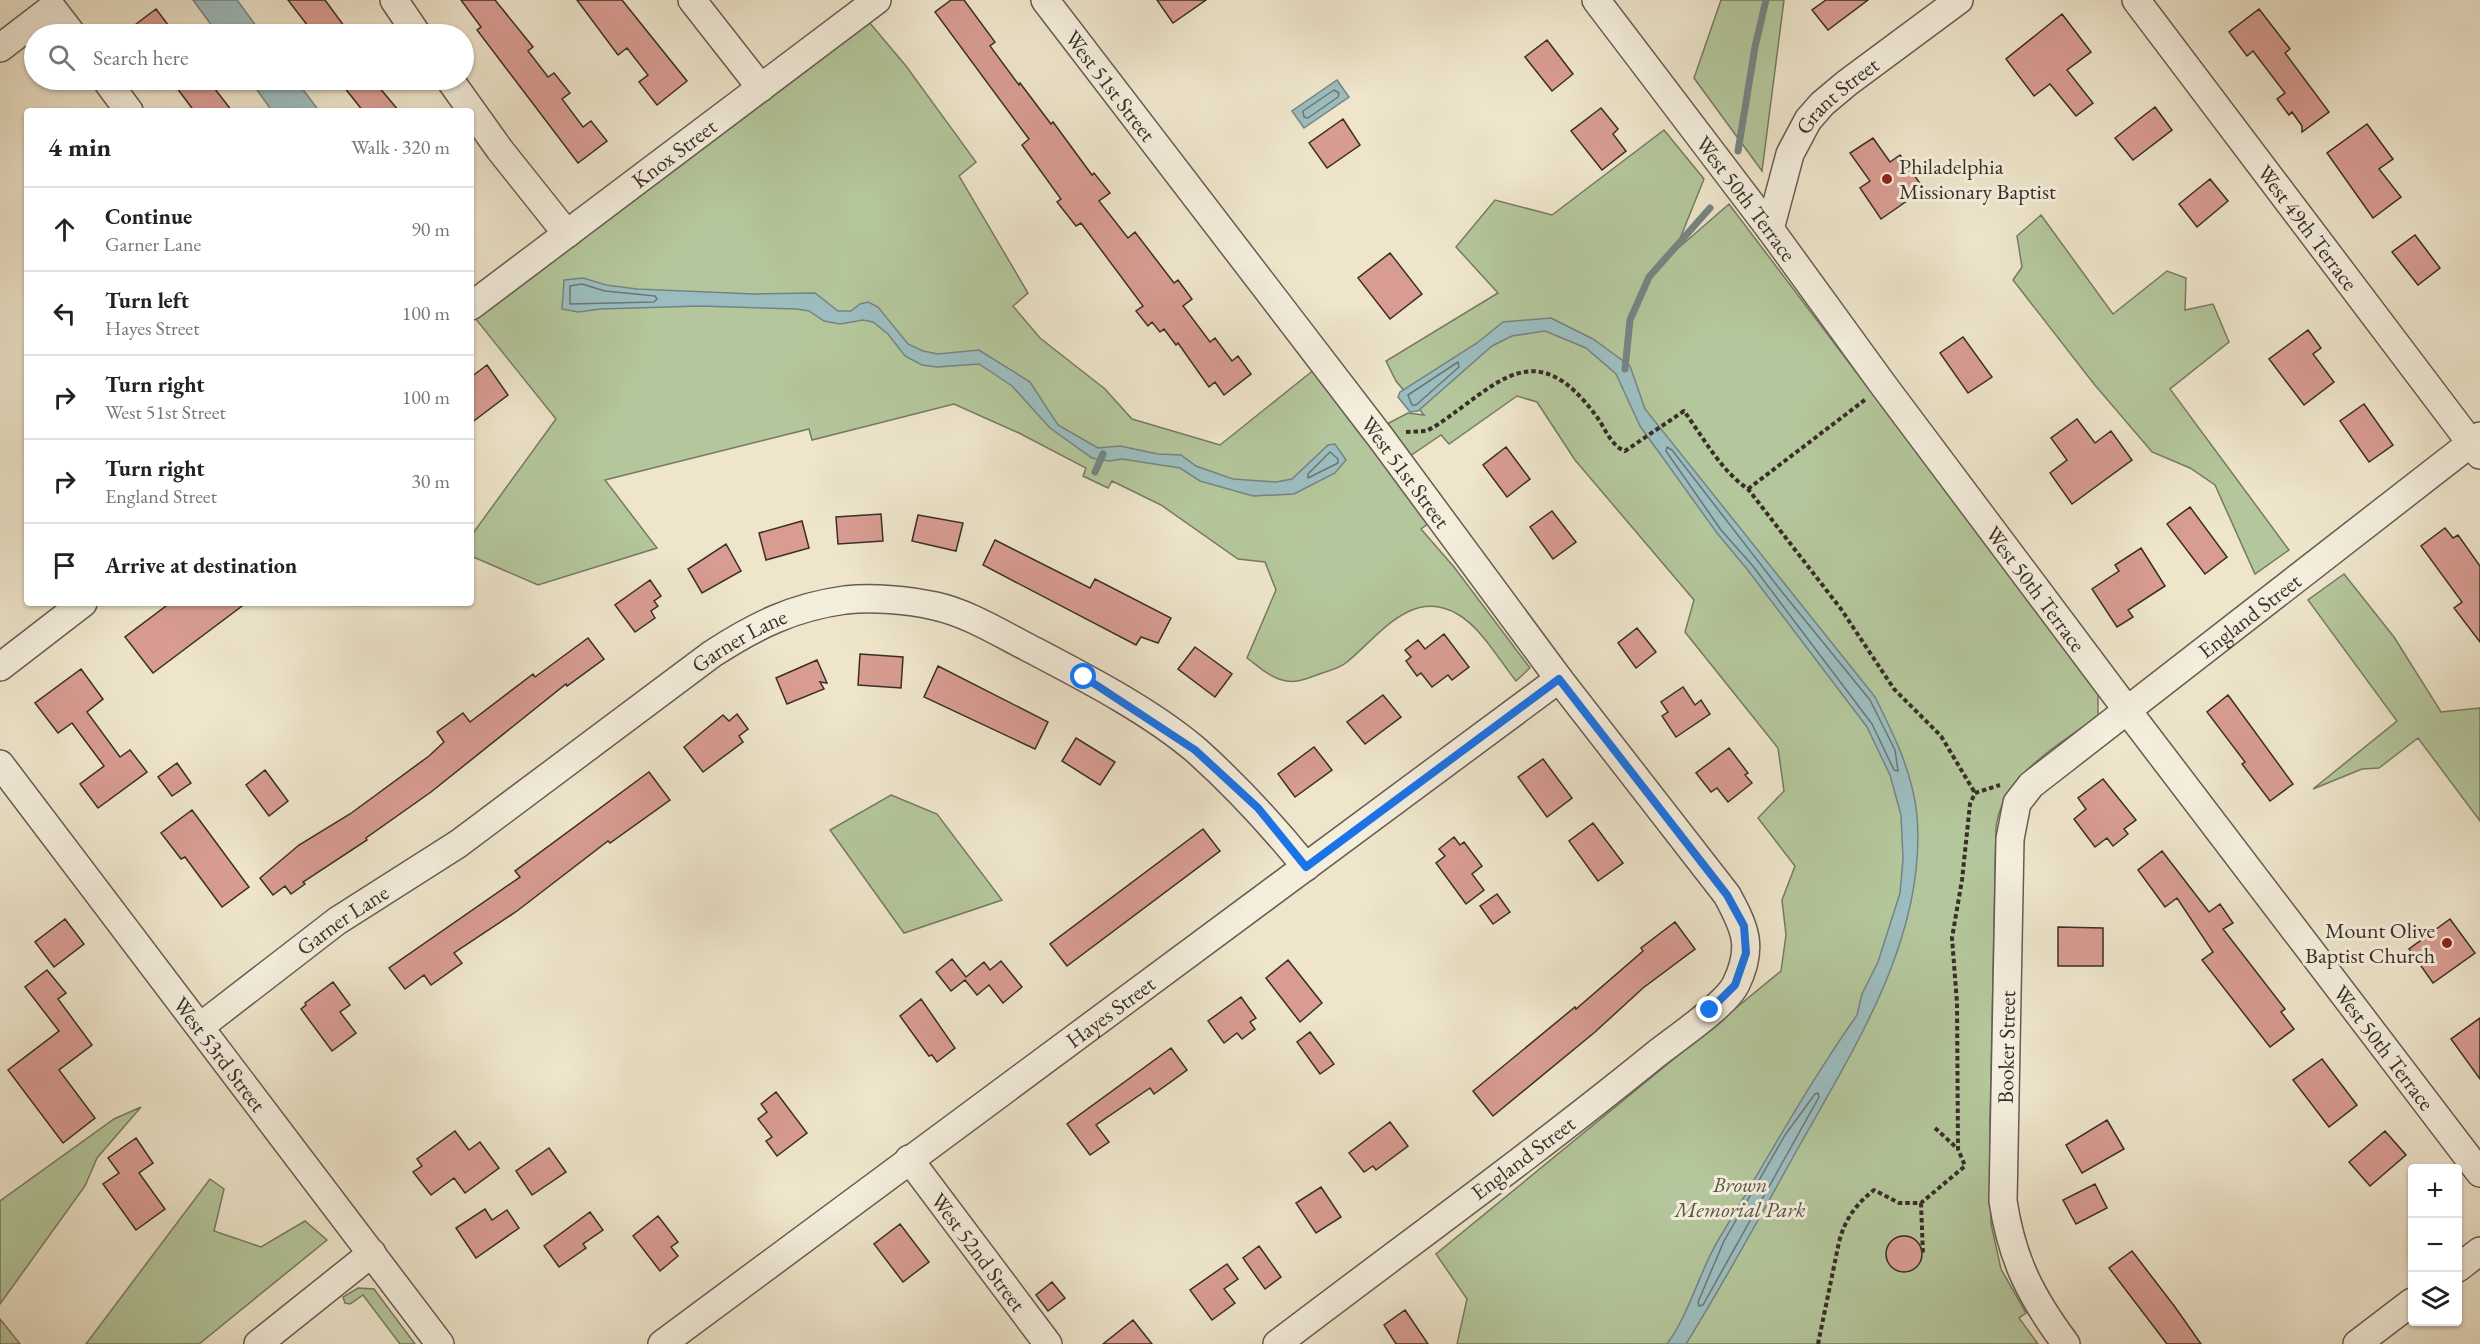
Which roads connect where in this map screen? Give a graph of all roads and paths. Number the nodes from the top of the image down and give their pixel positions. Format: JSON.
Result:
{"nodes":[{"id":1,"x":394,"y":0,"type":"edge"},
{"id":2,"x":692,"y":0,"type":"edge"},
{"id":3,"x":877,"y":0,"type":"edge"},
{"id":4,"x":1045,"y":0,"type":"edge"},
{"id":5,"x":1596,"y":0,"type":"edge"},
{"id":6,"x":1959,"y":0,"type":"edge"},
{"id":7,"x":2136,"y":0,"type":"edge"},
{"id":8,"x":31,"y":24,"type":"edge"},
{"id":9,"x":64,"y":24,"type":"edge"},
{"id":10,"x":410,"y":24,"type":"edge"},
{"id":11,"x":24,"y":30,"type":"edge"},
{"id":12,"x":0,"y":48,"type":"edge"},
{"id":13,"x":761,"y":88,"type":"junction"},
{"id":14,"x":113,"y":90,"type":"edge"},
{"id":15,"x":457,"y":90,"type":"edge"},
{"id":16,"x":127,"y":108,"type":"edge"},
{"id":17,"x":470,"y":108,"type":"edge"},
{"id":18,"x":474,"y":114,"type":"edge"},
{"id":19,"x":1770,"y":229,"type":"junction"},
{"id":20,"x":567,"y":234,"type":"junction"},
{"id":21,"x":474,"y":304,"type":"edge"},
{"id":22,"x":1884,"y":386,"type":"junction"},
{"id":23,"x":1381,"y":438,"type":"junction"},
{"id":24,"x":2477,"y":445,"type":"edge"},
{"id":25,"x":1748,"y":489,"type":"junction"},
{"id":26,"x":79,"y":606,"type":"edge"},
{"id":27,"x":0,"y":668,"type":"edge"},
{"id":28,"x":1559,"y":679,"type":"junction"},
{"id":29,"x":2127,"y":710,"type":"junction"},
{"id":30,"x":0,"y":764,"type":"edge"},
{"id":31,"x":2021,"y":795,"type":"joint"},
{"id":32,"x":1306,"y":867,"type":"junction"},
{"id":33,"x":1746,"y":953,"type":"joint"},
{"id":34,"x":201,"y":1026,"type":"junction"},
{"id":35,"x":1935,"y":1128,"type":"dead end"},
{"id":36,"x":1958,"y":1149,"type":"junction"},
{"id":37,"x":909,"y":1159,"type":"junction"},
{"id":38,"x":2480,"y":1173,"type":"edge"},
{"id":39,"x":1921,"y":1203,"type":"junction"},
{"id":40,"x":2480,"y":1251,"type":"edge"},
{"id":41,"x":372,"y":1253,"type":"junction"},
{"id":42,"x":1923,"y":1255,"type":"dead end"},
{"id":43,"x":2462,"y":1264,"type":"edge"},
{"id":44,"x":2408,"y":1305,"type":"edge"},
{"id":45,"x":258,"y":1344,"type":"edge"},
{"id":46,"x":440,"y":1344,"type":"edge"},
{"id":47,"x":662,"y":1344,"type":"edge"},
{"id":48,"x":1048,"y":1344,"type":"edge"},
{"id":49,"x":1277,"y":1344,"type":"edge"},
{"id":50,"x":1818,"y":1344,"type":"edge"},
{"id":51,"x":2066,"y":1344,"type":"edge"},
{"id":52,"x":2357,"y":1344,"type":"edge"}],
"edges":[{"from":1,"to":10,"type":"street"},
{"from":2,"to":13,"type":"street"},
{"from":3,"to":13,"type":"street","name":"Knox Street"},
{"from":4,"to":23,"type":"street","name":"West 51st Street"},
{"from":5,"to":19,"type":"street","name":"West 50th Terrace"},
{"from":6,"to":19,"type":"street","name":"Grant Street"},
{"from":7,"to":24,"type":"street","name":"West 49th Terrace"},
{"from":8,"to":9,"type":"street"},
{"from":11,"to":12,"type":"street"},
{"from":13,"to":20,"type":"street","name":"Knox Street"},
{"from":14,"to":16,"type":"street"},
{"from":15,"to":17,"type":"street"},
{"from":18,"to":20,"type":"street"},
{"from":19,"to":22,"type":"street","name":"West 50th Terrace"},
{"from":20,"to":21,"type":"street","name":"Knox Street"},
{"from":22,"to":25,"type":"path"},
{"from":22,"to":29,"type":"street","name":"West 50th Terrace"},
{"from":23,"to":25,"type":"path"},
{"from":23,"to":28,"type":"street","name":"West 51st Street"},
{"from":24,"to":29,"type":"street","name":"England Street"},
{"from":25,"to":36,"type":"path"},
{"from":26,"to":27,"type":"street"},
{"from":28,"to":32,"type":"street","name":"Hayes Street"},
{"from":28,"to":33,"type":"street","name":"West 51st Street"},
{"from":29,"to":31,"type":"street","name":"England Street"},
{"from":29,"to":38,"type":"street","name":"West 50th Terrace"},
{"from":30,"to":34,"type":"street","name":"West 53rd Street"},
{"from":31,"to":51,"type":"street","name":"Booker Street"},
{"from":32,"to":34,"type":"street","name":"Garner Lane"},
{"from":32,"to":37,"type":"street","name":"Hayes Street"},
{"from":33,"to":49,"type":"street","name":"England Street"},
{"from":34,"to":41,"type":"street","name":"West 53rd Street"},
{"from":35,"to":36,"type":"path"},
{"from":36,"to":39,"type":"path"},
{"from":37,"to":47,"type":"street","name":"Hayes Street"},
{"from":37,"to":48,"type":"street","name":"West 52nd Street"},
{"from":39,"to":42,"type":"path"},
{"from":39,"to":50,"type":"path"},
{"from":40,"to":43,"type":"street"},
{"from":41,"to":45,"type":"street"},
{"from":41,"to":46,"type":"street","name":"West 53rd Street"},
{"from":44,"to":52,"type":"street"}]}
